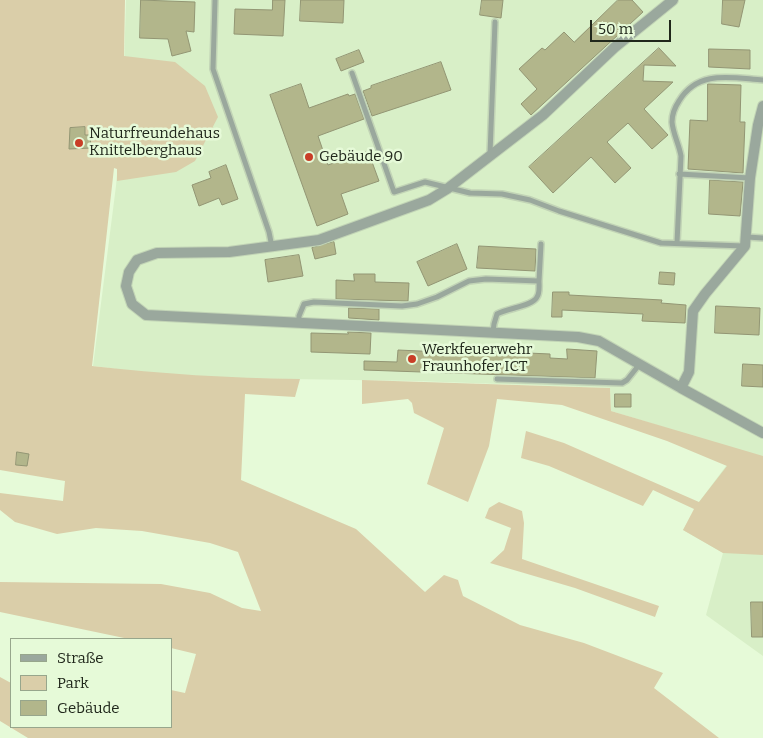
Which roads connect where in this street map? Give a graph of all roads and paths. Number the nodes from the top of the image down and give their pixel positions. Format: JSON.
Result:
{"nodes":[{"id":1,"x":215,"y":0,"type":"edge"},
{"id":2,"x":673,"y":0,"type":"edge"},
{"id":3,"x":495,"y":22,"type":"dead end"},
{"id":4,"x":352,"y":73,"type":"dead end"},
{"id":5,"x":763,"y":80,"type":"edge"},
{"id":6,"x":763,"y":106,"type":"edge"},
{"id":7,"x":490,"y":156,"type":"junction"},
{"id":8,"x":680,"y":174,"type":"junction"},
{"id":9,"x":750,"y":178,"type":"junction"},
{"id":10,"x":447,"y":189,"type":"junction"},
{"id":11,"x":763,"y":238,"type":"edge"},
{"id":12,"x":746,"y":242,"type":"junction"},
{"id":13,"x":678,"y":243,"type":"junction"},
{"id":14,"x":541,"y":244,"type":"dead end"},
{"id":15,"x":272,"y":247,"type":"junction"},
{"id":16,"x":540,"y":281,"type":"junction"},
{"id":17,"x":299,"y":323,"type":"junction"},
{"id":18,"x":493,"y":332,"type":"junction"},
{"id":19,"x":639,"y":365,"type":"junction"},
{"id":20,"x":497,"y":379,"type":"dead end"},
{"id":21,"x":681,"y":388,"type":"junction"},
{"id":22,"x":763,"y":433,"type":"edge"}],
"edges":[{"from":1,"to":15,"type":"lane"},
{"from":2,"to":7,"type":"street"},
{"from":3,"to":7,"type":"lane"},
{"from":4,"to":10,"type":"lane"},
{"from":5,"to":8,"type":"lane"},
{"from":6,"to":9,"type":"street"},
{"from":7,"to":10,"type":"street"},
{"from":8,"to":9,"type":"lane"},
{"from":8,"to":13,"type":"lane"},
{"from":9,"to":12,"type":"street"},
{"from":10,"to":13,"type":"lane"},
{"from":10,"to":15,"type":"street"},
{"from":11,"to":12,"type":"lane"},
{"from":12,"to":13,"type":"lane"},
{"from":12,"to":21,"type":"street"},
{"from":14,"to":16,"type":"lane"},
{"from":15,"to":17,"type":"street"},
{"from":16,"to":17,"type":"lane"},
{"from":16,"to":18,"type":"lane"},
{"from":17,"to":18,"type":"street"},
{"from":18,"to":19,"type":"street"},
{"from":19,"to":20,"type":"lane"},
{"from":19,"to":21,"type":"street"},
{"from":21,"to":22,"type":"street"}]}
